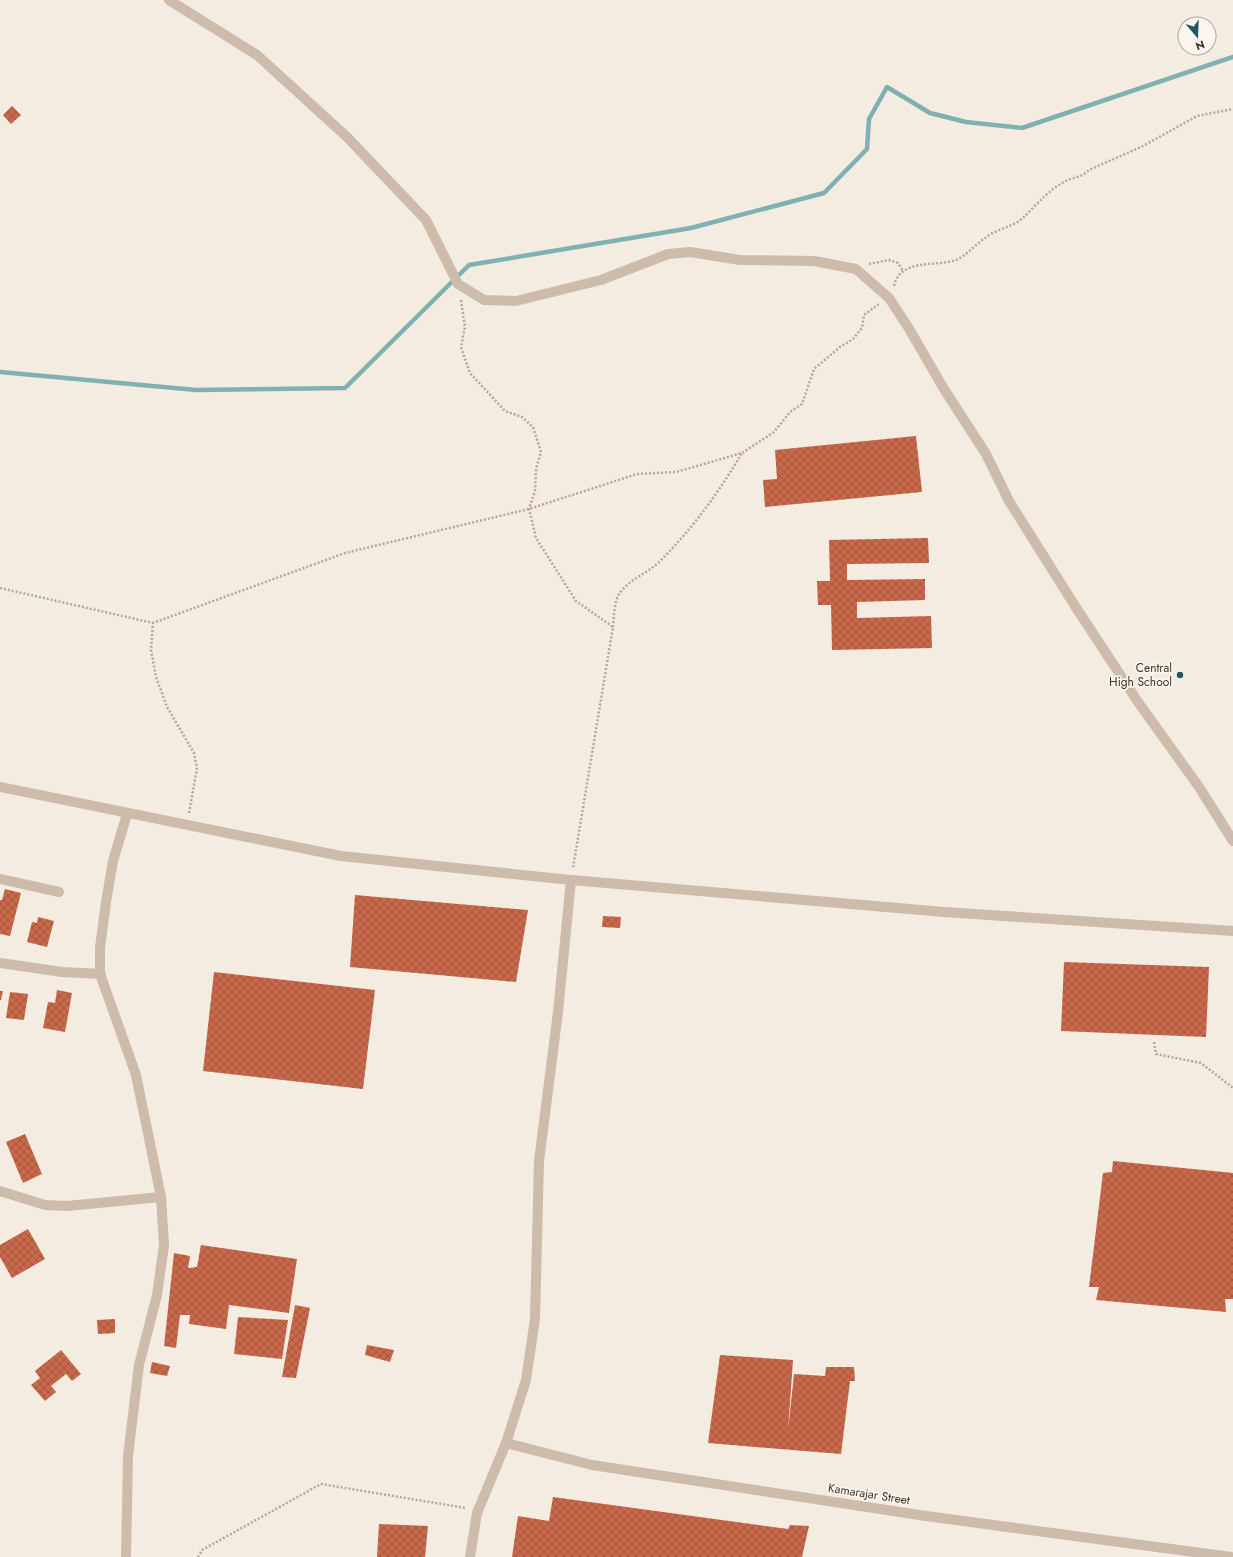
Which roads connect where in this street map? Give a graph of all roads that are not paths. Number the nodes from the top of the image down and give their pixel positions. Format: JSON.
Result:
{"nodes":[{"id":1,"x":169,"y":0,"type":"edge"},
{"id":2,"x":0,"y":787,"type":"edge"},
{"id":3,"x":127,"y":814,"type":"junction"},
{"id":4,"x":1233,"y":841,"type":"edge"},
{"id":5,"x":0,"y":879,"type":"edge"},
{"id":6,"x":571,"y":880,"type":"junction"},
{"id":7,"x":59,"y":892,"type":"dead end"},
{"id":8,"x":1233,"y":931,"type":"edge"},
{"id":9,"x":0,"y":963,"type":"edge"},
{"id":10,"x":101,"y":974,"type":"junction"},
{"id":11,"x":0,"y":1191,"type":"edge"},
{"id":12,"x":161,"y":1197,"type":"junction"},
{"id":13,"x":506,"y":1443,"type":"junction"},
{"id":14,"x":126,"y":1557,"type":"edge"},
{"id":15,"x":470,"y":1557,"type":"edge"},
{"id":16,"x":1231,"y":1557,"type":"edge"}],
"edges":[{"from":1,"to":4,"type":"street"},
{"from":2,"to":3,"type":"street"},
{"from":3,"to":6,"type":"street"},
{"from":3,"to":10,"type":"street"},
{"from":5,"to":7,"type":"street"},
{"from":6,"to":8,"type":"street"},
{"from":6,"to":13,"type":"street"},
{"from":9,"to":10,"type":"street"},
{"from":10,"to":12,"type":"street"},
{"from":11,"to":12,"type":"street"},
{"from":12,"to":14,"type":"street"},
{"from":13,"to":15,"type":"street"},
{"from":13,"to":16,"type":"street","name":"Kamarajar Street"}]}
